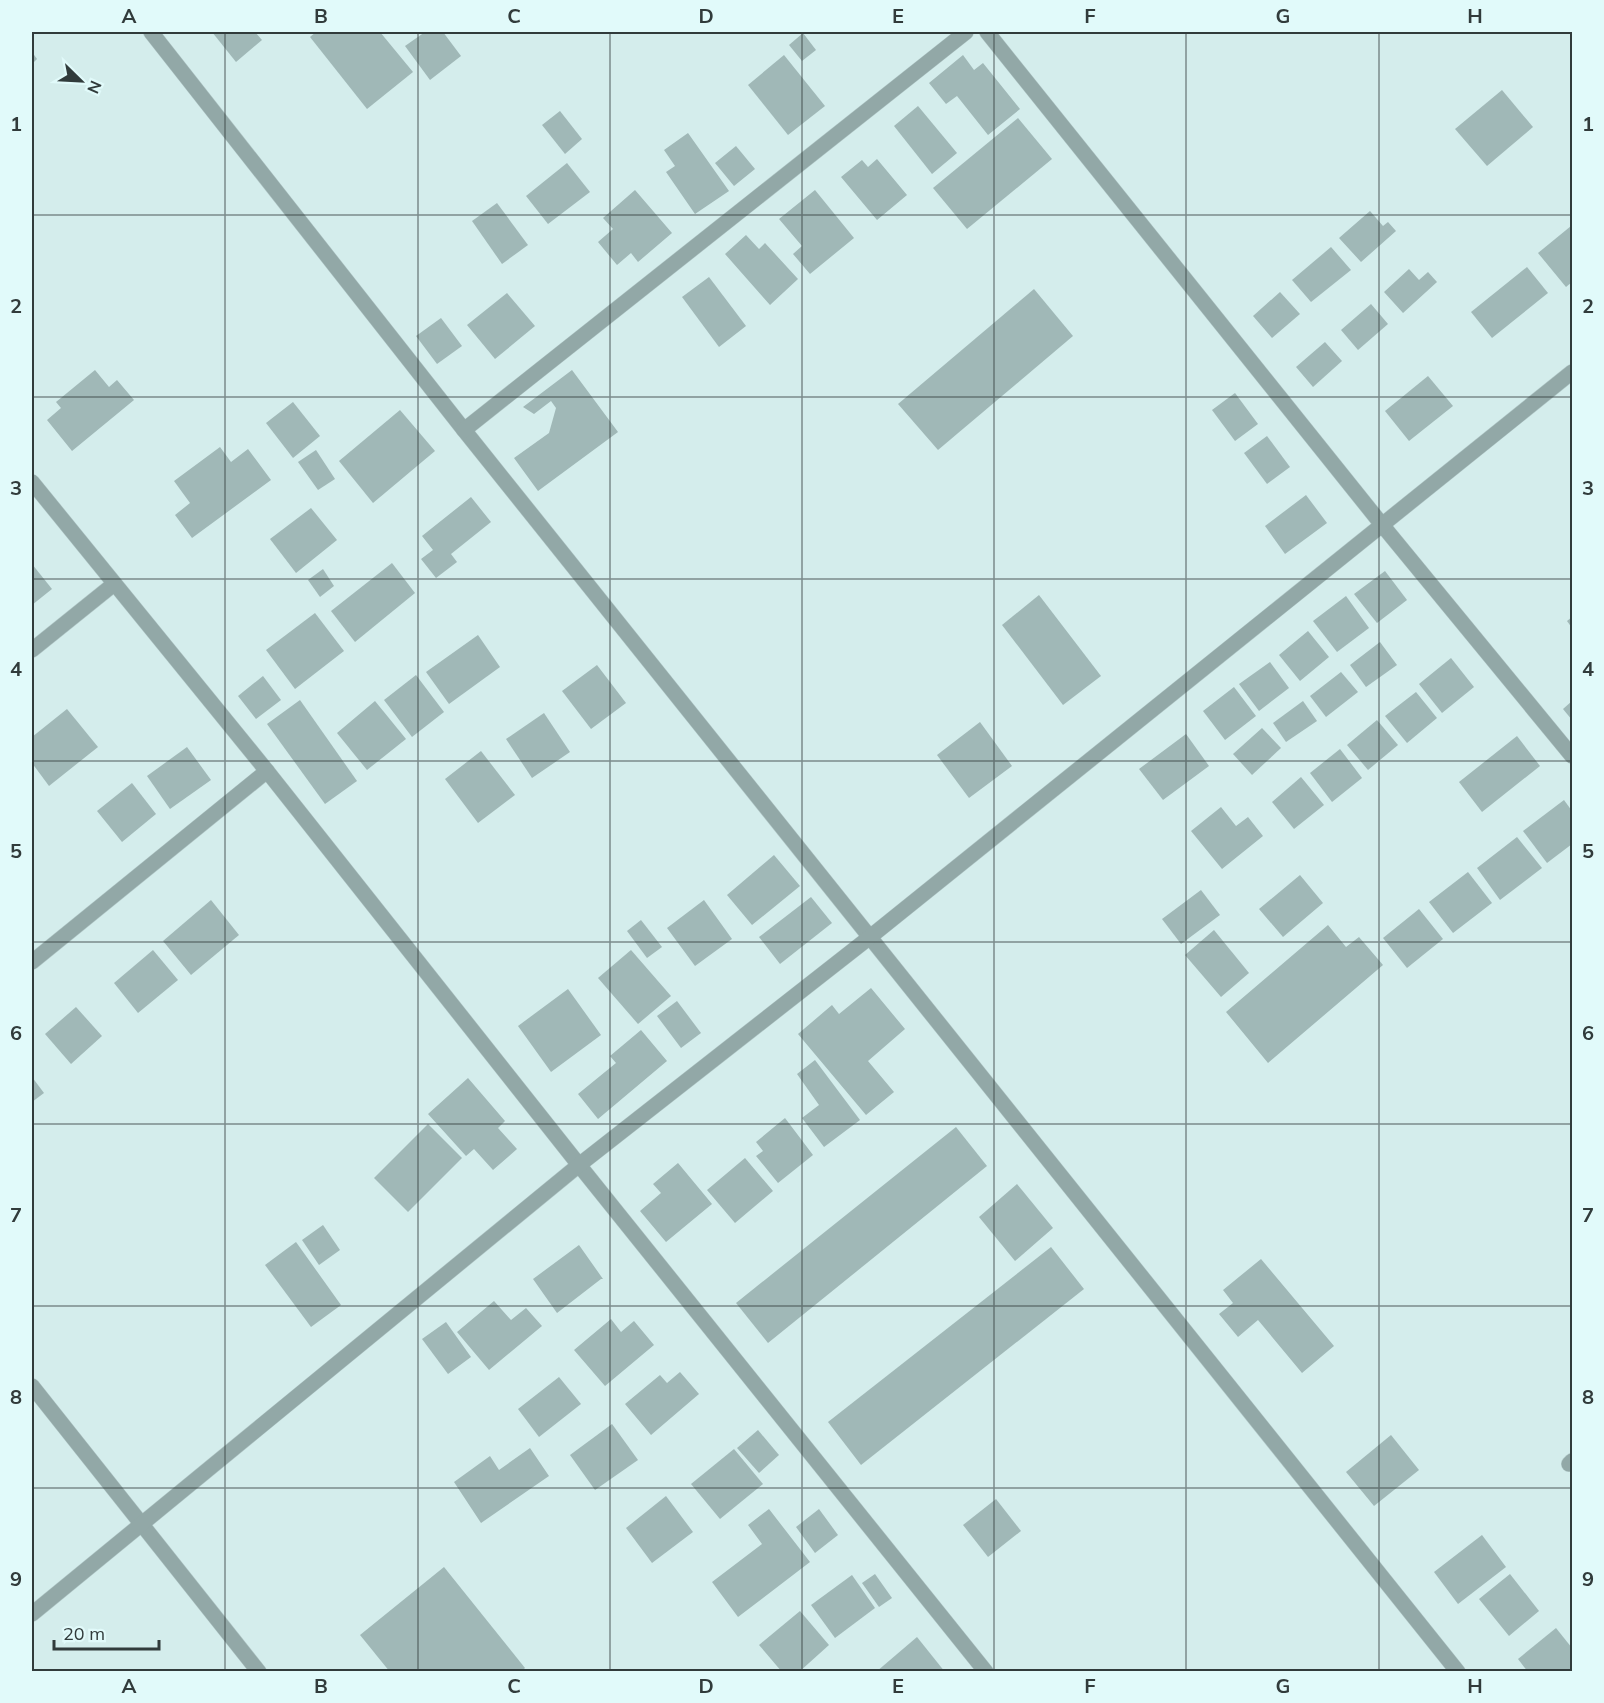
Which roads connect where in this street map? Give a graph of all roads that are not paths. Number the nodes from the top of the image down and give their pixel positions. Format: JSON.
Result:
{"nodes":[{"id":1,"x":150,"y":32,"type":"edge"},
{"id":2,"x":966,"y":32,"type":"edge"},
{"id":3,"x":987,"y":32,"type":"edge"},
{"id":4,"x":1572,"y":372,"type":"edge"},
{"id":5,"x":464,"y":430,"type":"junction"},
{"id":6,"x":32,"y":482,"type":"edge"},
{"id":7,"x":1383,"y":526,"type":"junction"},
{"id":8,"x":114,"y":584,"type":"junction"},
{"id":9,"x":32,"y":650,"type":"edge"},
{"id":10,"x":1572,"y":756,"type":"edge"},
{"id":11,"x":267,"y":771,"type":"junction"},
{"id":12,"x":870,"y":937,"type":"junction"},
{"id":13,"x":32,"y":962,"type":"edge"},
{"id":14,"x":579,"y":1165,"type":"junction"},
{"id":15,"x":32,"y":1386,"type":"edge"},
{"id":16,"x":141,"y":1524,"type":"junction"},
{"id":17,"x":32,"y":1614,"type":"edge"},
{"id":18,"x":259,"y":1671,"type":"edge"},
{"id":19,"x":986,"y":1671,"type":"edge"},
{"id":20,"x":1458,"y":1671,"type":"edge"}],
"edges":[{"from":1,"to":5,"type":"street"},
{"from":2,"to":5,"type":"street"},
{"from":3,"to":7,"type":"street"},
{"from":4,"to":7,"type":"street"},
{"from":5,"to":12,"type":"street"},
{"from":6,"to":8,"type":"street"},
{"from":7,"to":10,"type":"street"},
{"from":7,"to":12,"type":"street"},
{"from":8,"to":9,"type":"street"},
{"from":8,"to":11,"type":"street"},
{"from":11,"to":13,"type":"street"},
{"from":11,"to":14,"type":"street"},
{"from":12,"to":14,"type":"street"},
{"from":12,"to":20,"type":"street"},
{"from":14,"to":16,"type":"street"},
{"from":14,"to":19,"type":"street"},
{"from":15,"to":16,"type":"street"},
{"from":16,"to":17,"type":"street"},
{"from":16,"to":18,"type":"street"}]}
